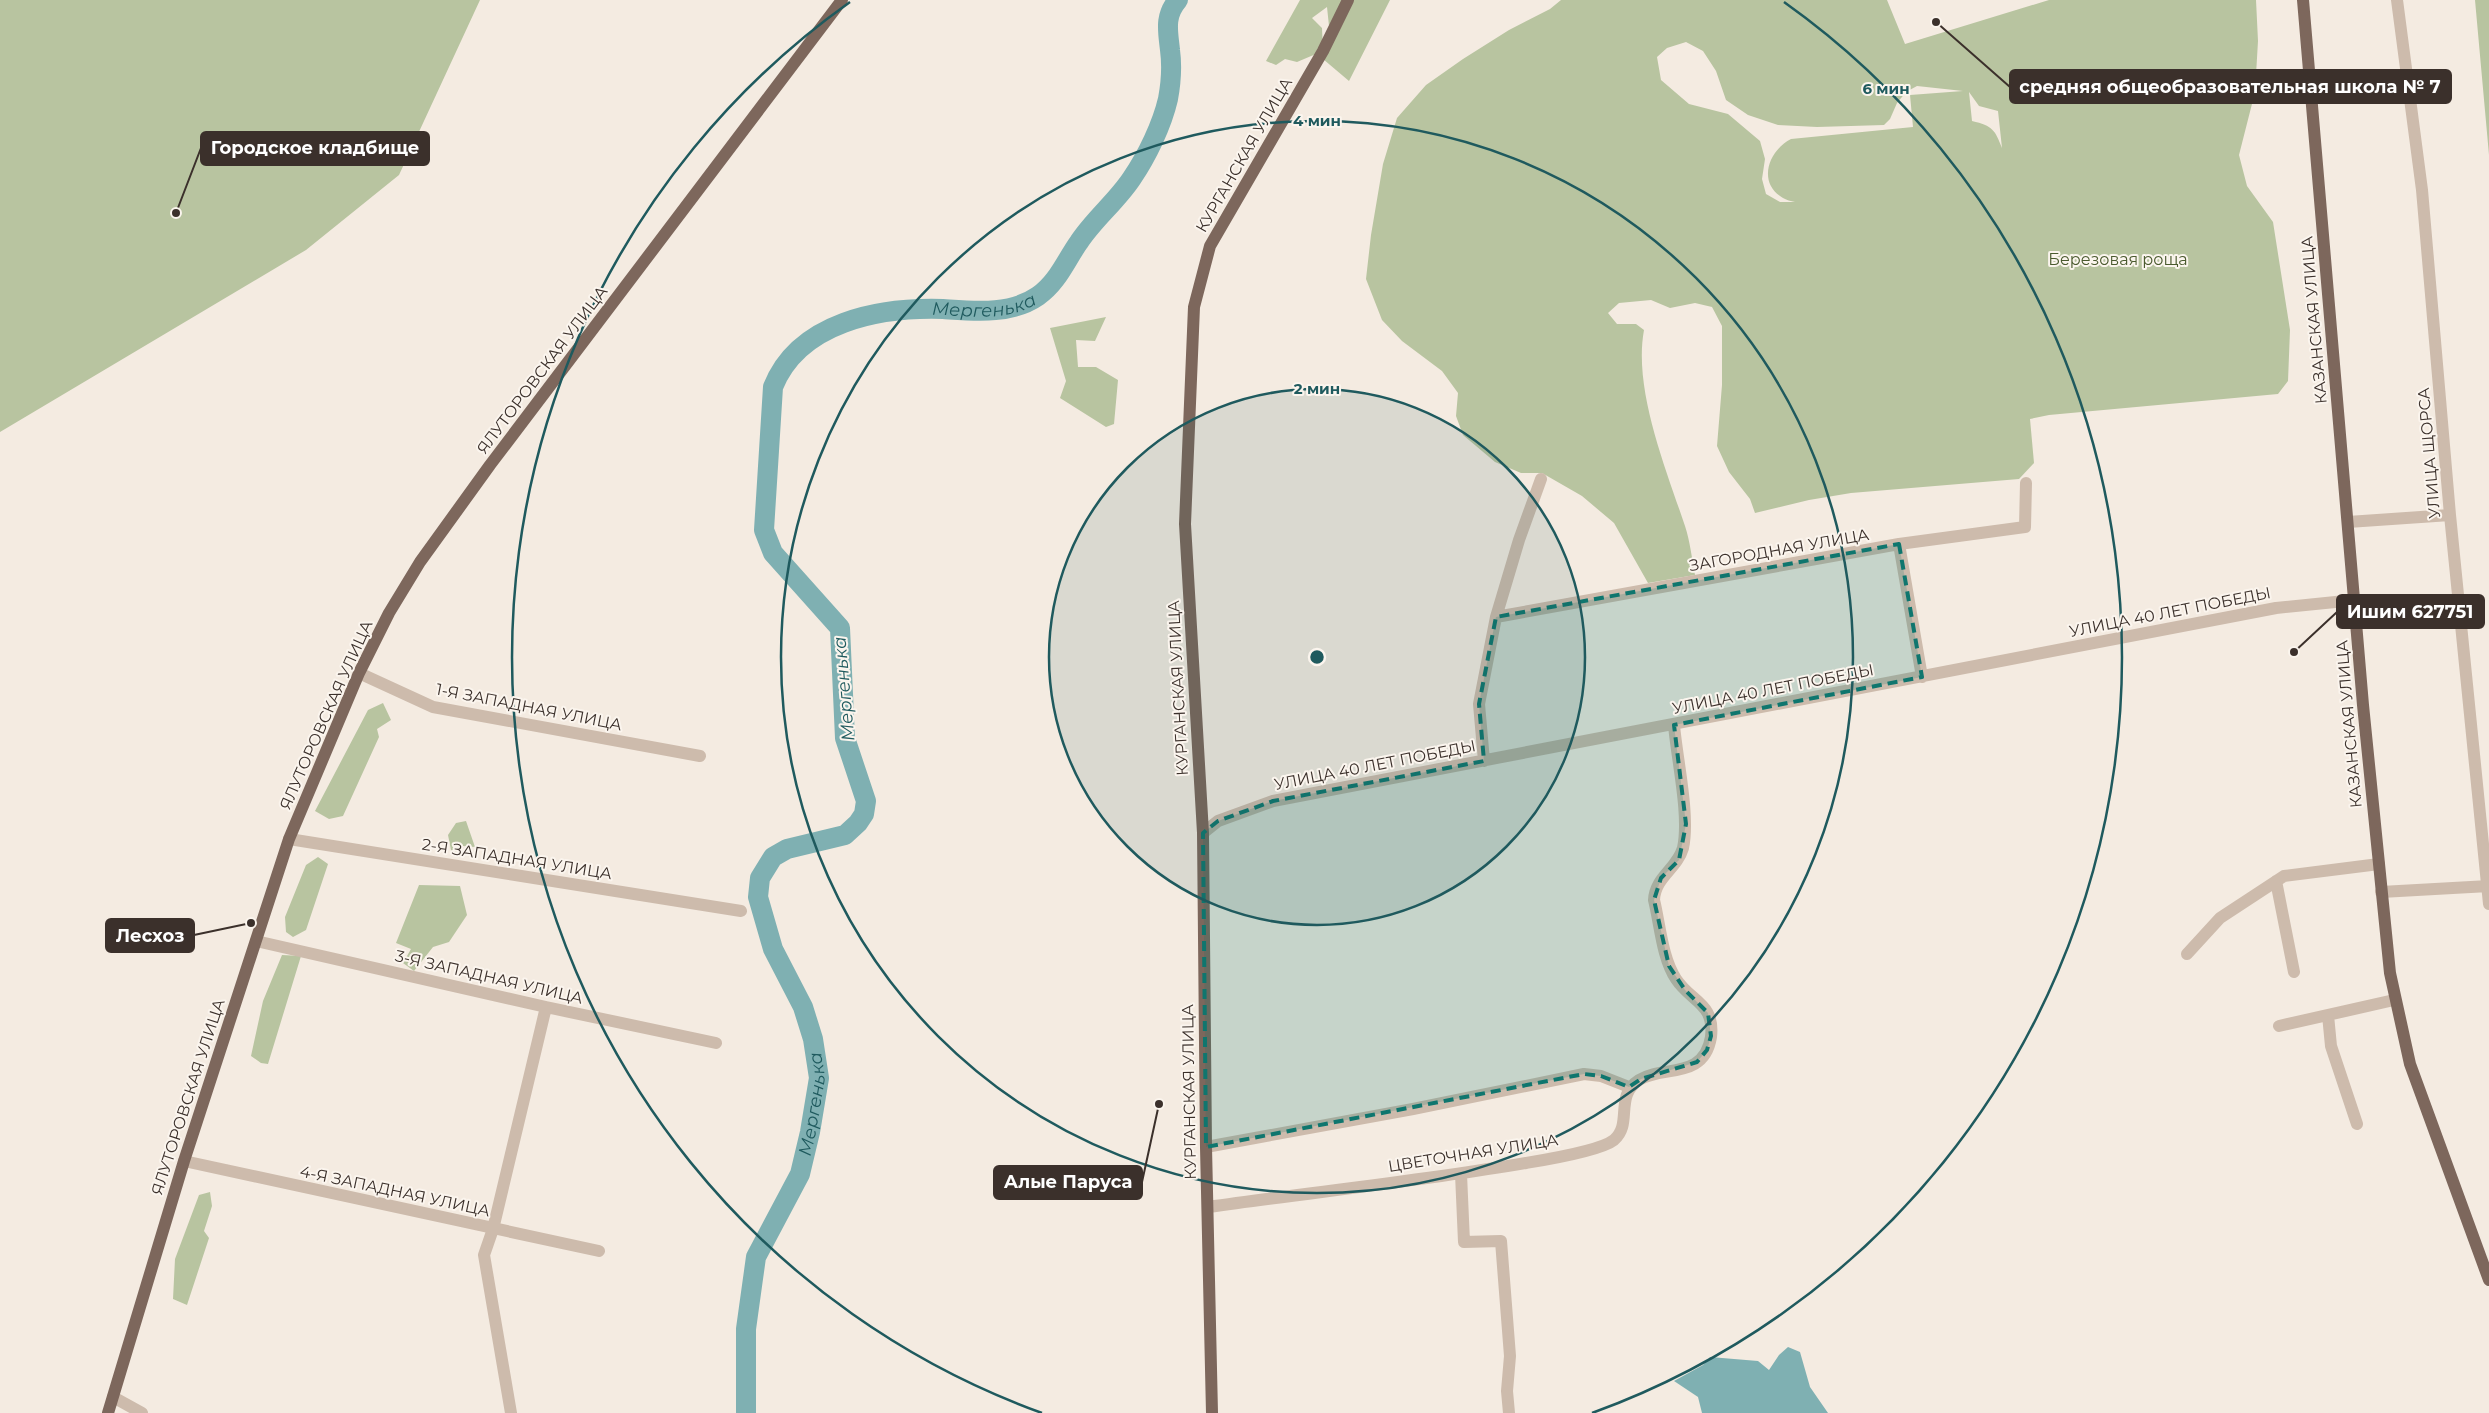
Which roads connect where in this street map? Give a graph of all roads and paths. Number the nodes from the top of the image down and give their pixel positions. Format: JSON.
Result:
{"nodes":[{"id":1,"x":842,"y":0,"type":"edge"},
{"id":2,"x":1348,"y":0,"type":"edge"},
{"id":3,"x":2303,"y":0,"type":"edge"},
{"id":4,"x":2397,"y":0,"type":"edge"},
{"id":5,"x":1541,"y":479,"type":"dead end"},
{"id":6,"x":2026,"y":483,"type":"dead end"},
{"id":7,"x":2450,"y":516,"type":"junction"},
{"id":8,"x":2348,"y":522,"type":"junction"},
{"id":9,"x":1899,"y":544,"type":"junction"},
{"id":10,"x":2355,"y":600,"type":"junction"},
{"id":11,"x":1496,"y":617,"type":"junction"},
{"id":12,"x":359,"y":673,"type":"junction"},
{"id":13,"x":1922,"y":677,"type":"junction"},
{"id":14,"x":1674,"y":725,"type":"junction"},
{"id":15,"x":700,"y":756,"type":"dead end"},
{"id":16,"x":1484,"y":761,"type":"junction"},
{"id":17,"x":1203,"y":833,"type":"junction"},
{"id":18,"x":289,"y":839,"type":"junction"},
{"id":19,"x":2379,"y":864,"type":"junction"},
{"id":20,"x":2276,"y":881,"type":"junction"},
{"id":21,"x":2488,"y":886,"type":"edge"},
{"id":22,"x":2381,"y":892,"type":"junction"},
{"id":23,"x":2489,"y":904,"type":"edge"},
{"id":24,"x":741,"y":911,"type":"dead end"},
{"id":25,"x":256,"y":941,"type":"junction"},
{"id":26,"x":2186,"y":954,"type":"dead end"},
{"id":27,"x":2294,"y":972,"type":"dead end"},
{"id":28,"x":2394,"y":1000,"type":"junction"},
{"id":29,"x":546,"y":1007,"type":"junction"},
{"id":30,"x":2328,"y":1015,"type":"junction"},
{"id":31,"x":2279,"y":1026,"type":"dead end"},
{"id":32,"x":716,"y":1043,"type":"dead end"},
{"id":33,"x":1630,"y":1087,"type":"junction"},
{"id":34,"x":2357,"y":1124,"type":"dead end"},
{"id":35,"x":1206,"y":1147,"type":"junction"},
{"id":36,"x":184,"y":1160,"type":"junction"},
{"id":37,"x":1461,"y":1174,"type":"junction"},
{"id":38,"x":1208,"y":1207,"type":"junction"},
{"id":39,"x":493,"y":1229,"type":"junction"},
{"id":40,"x":599,"y":1251,"type":"dead end"},
{"id":41,"x":2489,"y":1280,"type":"edge"},
{"id":42,"x":112,"y":1397,"type":"junction"},
{"id":43,"x":108,"y":1413,"type":"edge"},
{"id":44,"x":142,"y":1413,"type":"edge"},
{"id":45,"x":512,"y":1413,"type":"edge"},
{"id":46,"x":1212,"y":1413,"type":"edge"},
{"id":47,"x":1509,"y":1413,"type":"edge"}],
"edges":[{"from":1,"to":12,"type":"main road","name":"ЯЛУТОРОВСКАЯ УЛИЦА"},
{"from":2,"to":17,"type":"main road","name":"КУРГАНСКАЯ УЛИЦА"},
{"from":3,"to":8,"type":"main road","name":"КАЗАНСКАЯ УЛИЦА"},
{"from":4,"to":7,"type":"street","name":"УЛИЦА ЩОРСА"},
{"from":5,"to":11,"type":"street"},
{"from":6,"to":9,"type":"street","name":"ЗАГОРОДНАЯ УЛИЦА"},
{"from":7,"to":8,"type":"street"},
{"from":7,"to":21,"type":"street","name":"УЛИЦА ЩОРСА"},
{"from":8,"to":10,"type":"main road","name":"КАЗАНСКАЯ УЛИЦА"},
{"from":9,"to":11,"type":"street","name":"ЗАГОРОДНАЯ УЛИЦА"},
{"from":9,"to":13,"type":"street"},
{"from":10,"to":13,"type":"street","name":"УЛИЦА 40 ЛЕТ ПОБЕДЫ"},
{"from":10,"to":19,"type":"main road","name":"КАЗАНСКАЯ УЛИЦА"},
{"from":11,"to":16,"type":"street"},
{"from":12,"to":15,"type":"street","name":"1-Я ЗАПАДНАЯ УЛИЦА"},
{"from":12,"to":18,"type":"main road","name":"ЯЛУТОРОВСКАЯ УЛИЦА"},
{"from":13,"to":14,"type":"street","name":"УЛИЦА 40 ЛЕТ ПОБЕДЫ"},
{"from":14,"to":16,"type":"street","name":"УЛИЦА 40 ЛЕТ ПОБЕДЫ"},
{"from":14,"to":33,"type":"street"},
{"from":16,"to":17,"type":"street","name":"УЛИЦА 40 ЛЕТ ПОБЕДЫ"},
{"from":17,"to":35,"type":"main road","name":"КУРГАНСКАЯ УЛИЦА"},
{"from":18,"to":24,"type":"street","name":"2-Я ЗАПАДНАЯ УЛИЦА"},
{"from":18,"to":25,"type":"main road","name":"ЯЛУТОРОВСКАЯ УЛИЦА"},
{"from":19,"to":20,"type":"street"},
{"from":19,"to":22,"type":"main road","name":"КАЗАНСКАЯ УЛИЦА"},
{"from":20,"to":26,"type":"street"},
{"from":20,"to":27,"type":"street"},
{"from":21,"to":22,"type":"street"},
{"from":21,"to":23,"type":"street","name":"УЛИЦА ЩОРСА"},
{"from":22,"to":28,"type":"main road","name":"КАЗАНСКАЯ УЛИЦА"},
{"from":25,"to":29,"type":"street","name":"3-Я ЗАПАДНАЯ УЛИЦА"},
{"from":25,"to":36,"type":"main road","name":"ЯЛУТОРОВСКАЯ УЛИЦА"},
{"from":28,"to":30,"type":"street"},
{"from":28,"to":41,"type":"main road","name":"КАЗАНСКАЯ УЛИЦА"},
{"from":29,"to":32,"type":"street","name":"3-Я ЗАПАДНАЯ УЛИЦА"},
{"from":29,"to":39,"type":"street"},
{"from":30,"to":31,"type":"street"},
{"from":30,"to":34,"type":"street"},
{"from":33,"to":35,"type":"street"},
{"from":33,"to":37,"type":"street","name":"ЦВЕТОЧНАЯ УЛИЦА"},
{"from":35,"to":38,"type":"main road","name":"КУРГАНСКАЯ УЛИЦА"},
{"from":36,"to":39,"type":"street","name":"4-Я ЗАПАДНАЯ УЛИЦА"},
{"from":36,"to":42,"type":"main road","name":"ЯЛУТОРОВСКАЯ УЛИЦА"},
{"from":37,"to":38,"type":"street","name":"ЦВЕТОЧНАЯ УЛИЦА"},
{"from":37,"to":47,"type":"street"},
{"from":38,"to":46,"type":"main road","name":"КУРГАНСКАЯ УЛИЦА"},
{"from":39,"to":40,"type":"street","name":"4-Я ЗАПАДНАЯ УЛИЦА"},
{"from":39,"to":45,"type":"street"},
{"from":42,"to":43,"type":"main road","name":"ЯЛУТОРОВСКАЯ УЛИЦА"},
{"from":42,"to":44,"type":"street"}]}
